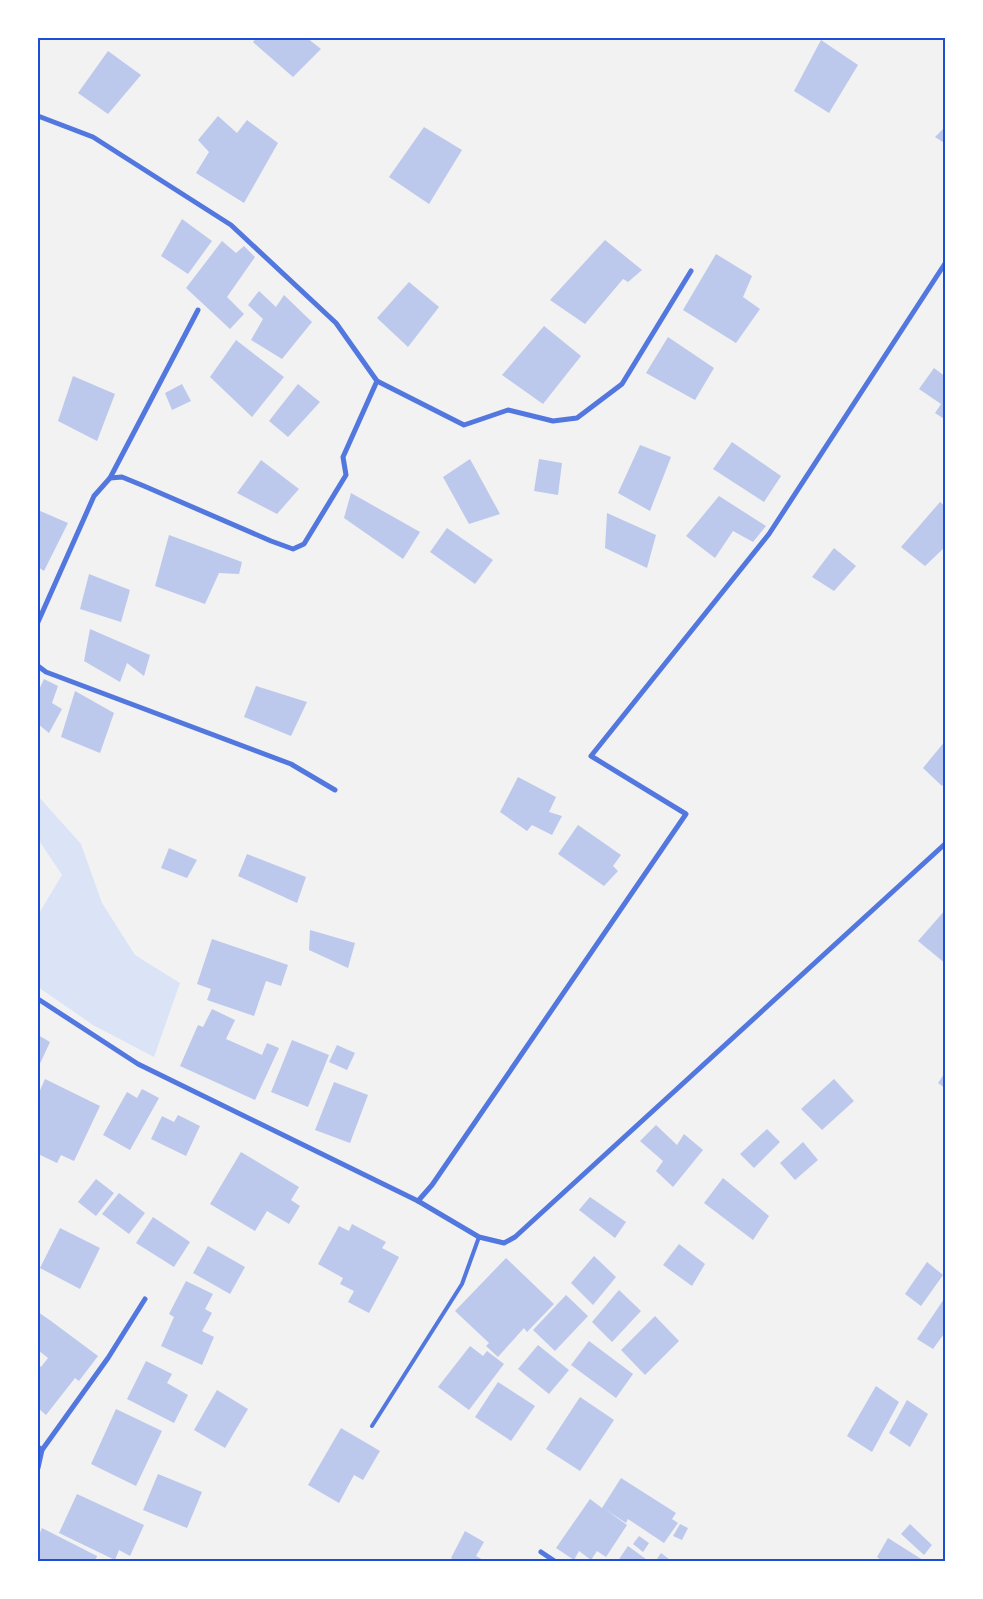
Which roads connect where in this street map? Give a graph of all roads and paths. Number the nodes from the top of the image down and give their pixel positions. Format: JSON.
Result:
{"nodes":[{"id":1,"x":38,"y":116,"type":"edge"},
{"id":2,"x":946,"y":262,"type":"edge"},
{"id":3,"x":691,"y":271,"type":"dead end"},
{"id":4,"x":198,"y":310,"type":"dead end"},
{"id":5,"x":377,"y":381,"type":"junction"},
{"id":6,"x":110,"y":478,"type":"junction"},
{"id":7,"x":39,"y":613,"type":"edge"},
{"id":8,"x":38,"y":622,"type":"edge"},
{"id":9,"x":38,"y":666,"type":"edge"},
{"id":10,"x":335,"y":790,"type":"dead end"},
{"id":11,"x":946,"y":844,"type":"edge"},
{"id":12,"x":38,"y":999,"type":"edge"},
{"id":13,"x":418,"y":1200,"type":"junction"},
{"id":14,"x":479,"y":1237,"type":"junction"},
{"id":15,"x":145,"y":1299,"type":"dead end"},
{"id":16,"x":372,"y":1426,"type":"dead end"},
{"id":17,"x":40,"y":1449,"type":"edge"},
{"id":18,"x":38,"y":1468,"type":"edge"},
{"id":19,"x":541,"y":1552,"type":"dead end"},
{"id":20,"x":556,"y":1562,"type":"edge"}],
"edges":[{"from":1,"to":5,"type":"street"},
{"from":2,"to":13,"type":"street"},
{"from":3,"to":5,"type":"street"},
{"from":4,"to":6,"type":"street"},
{"from":5,"to":6,"type":"street"},
{"from":6,"to":7,"type":"street"},
{"from":7,"to":8,"type":"street"},
{"from":9,"to":10,"type":"street"},
{"from":11,"to":14,"type":"street"},
{"from":12,"to":13,"type":"street"},
{"from":13,"to":14,"type":"street"},
{"from":14,"to":16,"type":"lane"},
{"from":15,"to":17,"type":"street"},
{"from":17,"to":18,"type":"street"},
{"from":19,"to":20,"type":"street"}]}
